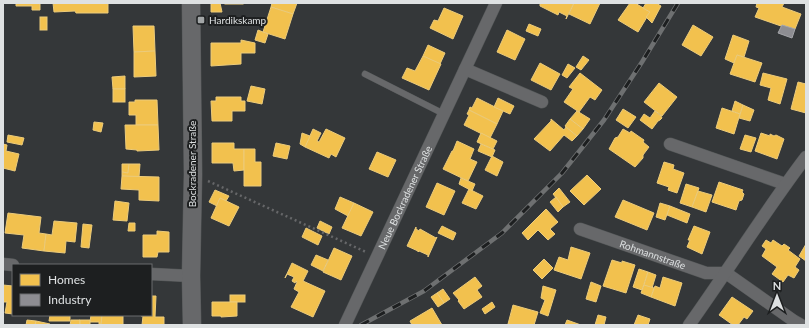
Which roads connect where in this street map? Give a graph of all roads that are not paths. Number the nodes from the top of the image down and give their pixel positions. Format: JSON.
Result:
{"nodes":[{"id":1,"x":190,"y":3,"type":"edge"},
{"id":2,"x":496,"y":3,"type":"edge"},
{"id":3,"x":465,"y":69,"type":"junction"},
{"id":4,"x":365,"y":74,"type":"dead end"},
{"id":5,"x":542,"y":102,"type":"dead end"},
{"id":6,"x":444,"y":114,"type":"junction"},
{"id":7,"x":670,"y":144,"type":"dead end"},
{"id":8,"x":806,"y":157,"type":"edge"},
{"id":9,"x":786,"y":184,"type":"junction"},
{"id":10,"x":580,"y":229,"type":"dead end"},
{"id":11,"x":726,"y":272,"type":"junction"},
{"id":12,"x":152,"y":274,"type":"edge"},
{"id":13,"x":191,"y":276,"type":"junction"},
{"id":14,"x":192,"y":325,"type":"edge"},
{"id":15,"x":344,"y":325,"type":"edge"},
{"id":16,"x":689,"y":325,"type":"edge"},
{"id":17,"x":801,"y":325,"type":"edge"}],
"edges":[{"from":1,"to":13,"type":"street","name":"Bockradener Straße"},
{"from":2,"to":3,"type":"street","name":"Neue Bockradener Straße"},
{"from":3,"to":5,"type":"street"},
{"from":3,"to":6,"type":"street","name":"Neue Bockradener Straße"},
{"from":4,"to":6,"type":"lane"},
{"from":6,"to":15,"type":"street","name":"Neue Bockradener Straße"},
{"from":7,"to":9,"type":"street"},
{"from":8,"to":9,"type":"street"},
{"from":9,"to":11,"type":"street"},
{"from":10,"to":11,"type":"street","name":"Rohmannstraße"},
{"from":11,"to":16,"type":"street"},
{"from":11,"to":17,"type":"street"},
{"from":12,"to":13,"type":"street"},
{"from":13,"to":14,"type":"street","name":"Bockradener Straße"}]}
